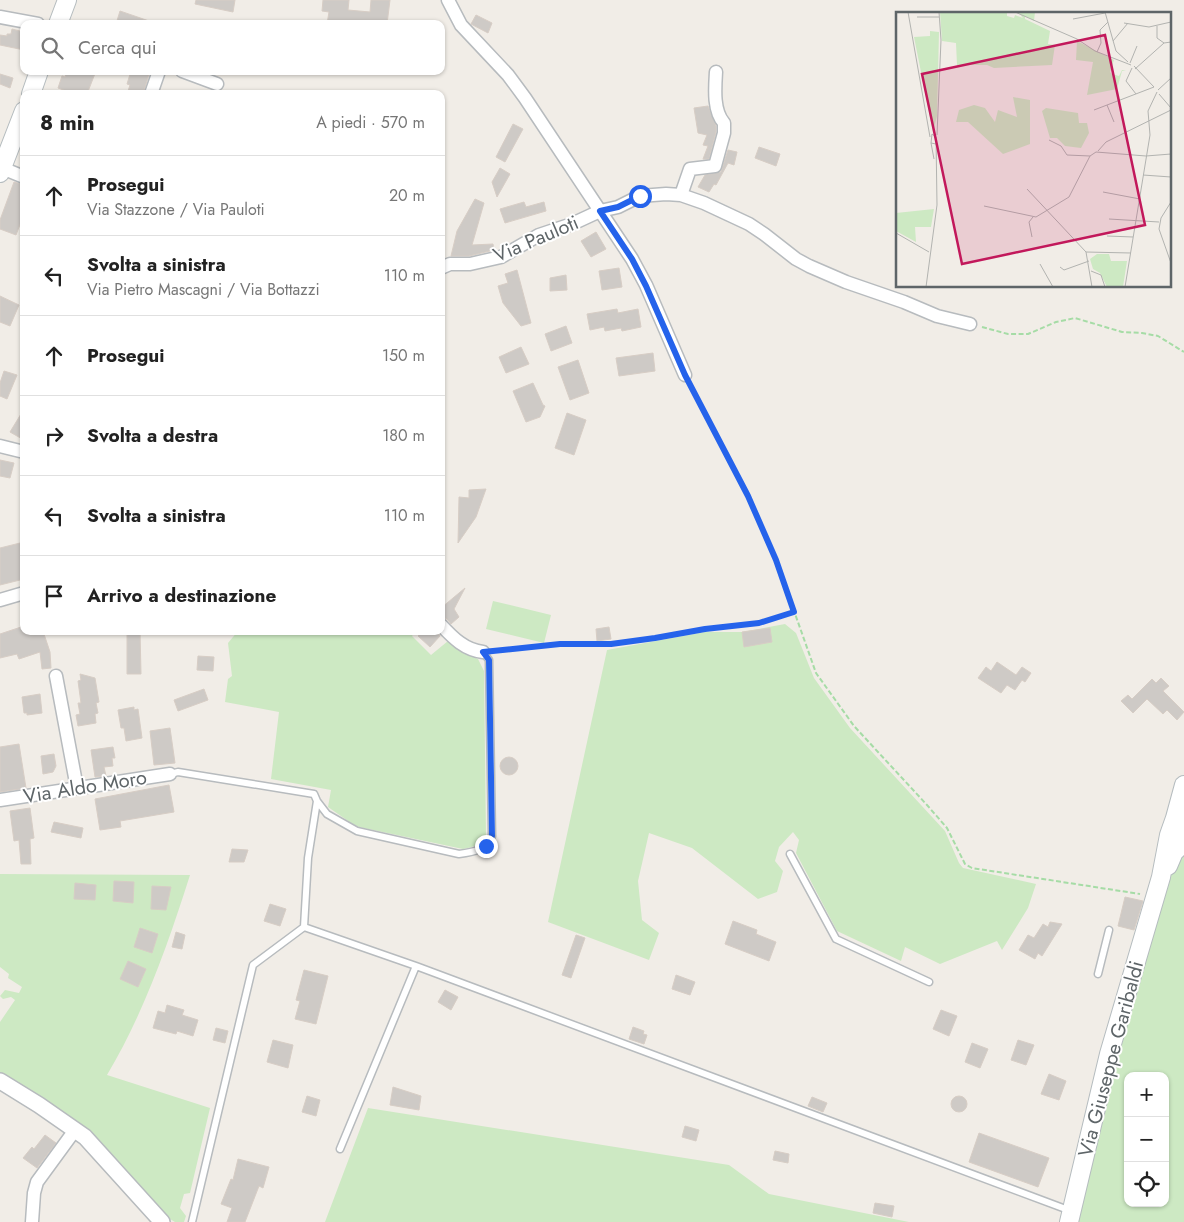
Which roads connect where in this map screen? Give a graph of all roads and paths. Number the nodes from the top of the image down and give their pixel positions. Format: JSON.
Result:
{"nodes":[{"id":1,"x":67,"y":0,"type":"edge"},
{"id":2,"x":448,"y":0,"type":"edge"},
{"id":3,"x":0,"y":17,"type":"edge"},
{"id":4,"x":60,"y":20,"type":"edge"},
{"id":5,"x":20,"y":21,"type":"edge"},
{"id":6,"x":716,"y":72,"type":"dead end"},
{"id":7,"x":38,"y":75,"type":"edge"},
{"id":8,"x":158,"y":75,"type":"edge"},
{"id":9,"x":193,"y":75,"type":"edge"},
{"id":10,"x":217,"y":84,"type":"dead end"},
{"id":11,"x":32,"y":90,"type":"edge"},
{"id":12,"x":152,"y":90,"type":"edge"},
{"id":13,"x":20,"y":122,"type":"edge"},
{"id":14,"x":1,"y":171,"type":"edge"},
{"id":15,"x":20,"y":176,"type":"edge"},
{"id":16,"x":680,"y":195,"type":"junction"},
{"id":17,"x":600,"y":211,"type":"junction"},
{"id":18,"x":445,"y":266,"type":"edge"},
{"id":19,"x":970,"y":324,"type":"joint"},
{"id":20,"x":1184,"y":352,"type":"edge"},
{"id":21,"x":685,"y":375,"type":"joint"},
{"id":22,"x":0,"y":446,"type":"edge"},
{"id":23,"x":20,"y":451,"type":"edge"},
{"id":24,"x":20,"y":594,"type":"edge"},
{"id":25,"x":0,"y":600,"type":"edge"},
{"id":26,"x":794,"y":612,"type":"junction"},
{"id":27,"x":445,"y":628,"type":"edge"},
{"id":28,"x":483,"y":652,"type":"junction"},
{"id":29,"x":56,"y":676,"type":"dead end"},
{"id":30,"x":170,"y":774,"type":"joint"},
{"id":31,"x":1184,"y":785,"type":"edge"},
{"id":32,"x":77,"y":788,"type":"junction"},
{"id":33,"x":0,"y":800,"type":"edge"},
{"id":34,"x":317,"y":801,"type":"junction"},
{"id":35,"x":1175,"y":818,"type":"junction"},
{"id":36,"x":1184,"y":839,"type":"edge"},
{"id":37,"x":1184,"y":843,"type":"edge"},
{"id":38,"x":790,"y":854,"type":"dead end"},
{"id":39,"x":1155,"y":896,"type":"junction"},
{"id":40,"x":304,"y":927,"type":"junction"},
{"id":41,"x":1109,"y":930,"type":"dead end"},
{"id":42,"x":416,"y":966,"type":"junction"},
{"id":43,"x":1098,"y":974,"type":"dead end"},
{"id":44,"x":929,"y":982,"type":"dead end"},
{"id":45,"x":0,"y":1081,"type":"edge"},
{"id":46,"x":75,"y":1130,"type":"junction"},
{"id":47,"x":340,"y":1149,"type":"dead end"},
{"id":48,"x":1070,"y":1217,"type":"edge"},
{"id":49,"x":32,"y":1222,"type":"edge"},
{"id":50,"x":162,"y":1222,"type":"edge"},
{"id":51,"x":192,"y":1222,"type":"edge"}],
"edges":[{"from":1,"to":4,"type":"main road"},
{"from":2,"to":17,"type":"street"},
{"from":3,"to":5,"type":"street"},
{"from":6,"to":16,"type":"street"},
{"from":7,"to":11,"type":"main road"},
{"from":8,"to":12,"type":"street"},
{"from":9,"to":10,"type":"street"},
{"from":13,"to":14,"type":"main road"},
{"from":14,"to":15,"type":"street"},
{"from":16,"to":17,"type":"street","name":"Via Pauloti"},
{"from":16,"to":19,"type":"street","name":"Via Pauloti"},
{"from":17,"to":18,"type":"street","name":"Via Pauloti"},
{"from":17,"to":21,"type":"street"},
{"from":19,"to":20,"type":"path"},
{"from":21,"to":26,"type":"path"},
{"from":22,"to":23,"type":"street"},
{"from":24,"to":25,"type":"street"},
{"from":26,"to":28,"type":"path"},
{"from":26,"to":39,"type":"path"},
{"from":27,"to":28,"type":"street"},
{"from":28,"to":34,"type":"lane"},
{"from":29,"to":32,"type":"street"},
{"from":30,"to":32,"type":"street","name":"Via Aldo Moro"},
{"from":30,"to":34,"type":"lane"},
{"from":31,"to":35,"type":"main road"},
{"from":32,"to":33,"type":"street","name":"Via Aldo Moro"},
{"from":34,"to":40,"type":"lane"},
{"from":35,"to":36,"type":"main road"},
{"from":35,"to":39,"type":"main road"},
{"from":37,"to":39,"type":"main road"},
{"from":38,"to":44,"type":"lane"},
{"from":39,"to":48,"type":"main road","name":"Via Giuseppe Garibaldi"},
{"from":40,"to":42,"type":"lane"},
{"from":40,"to":51,"type":"lane"},
{"from":41,"to":43,"type":"lane"},
{"from":42,"to":47,"type":"lane"},
{"from":42,"to":48,"type":"lane"},
{"from":45,"to":46,"type":"street"},
{"from":46,"to":49,"type":"street"},
{"from":46,"to":50,"type":"street"}]}
